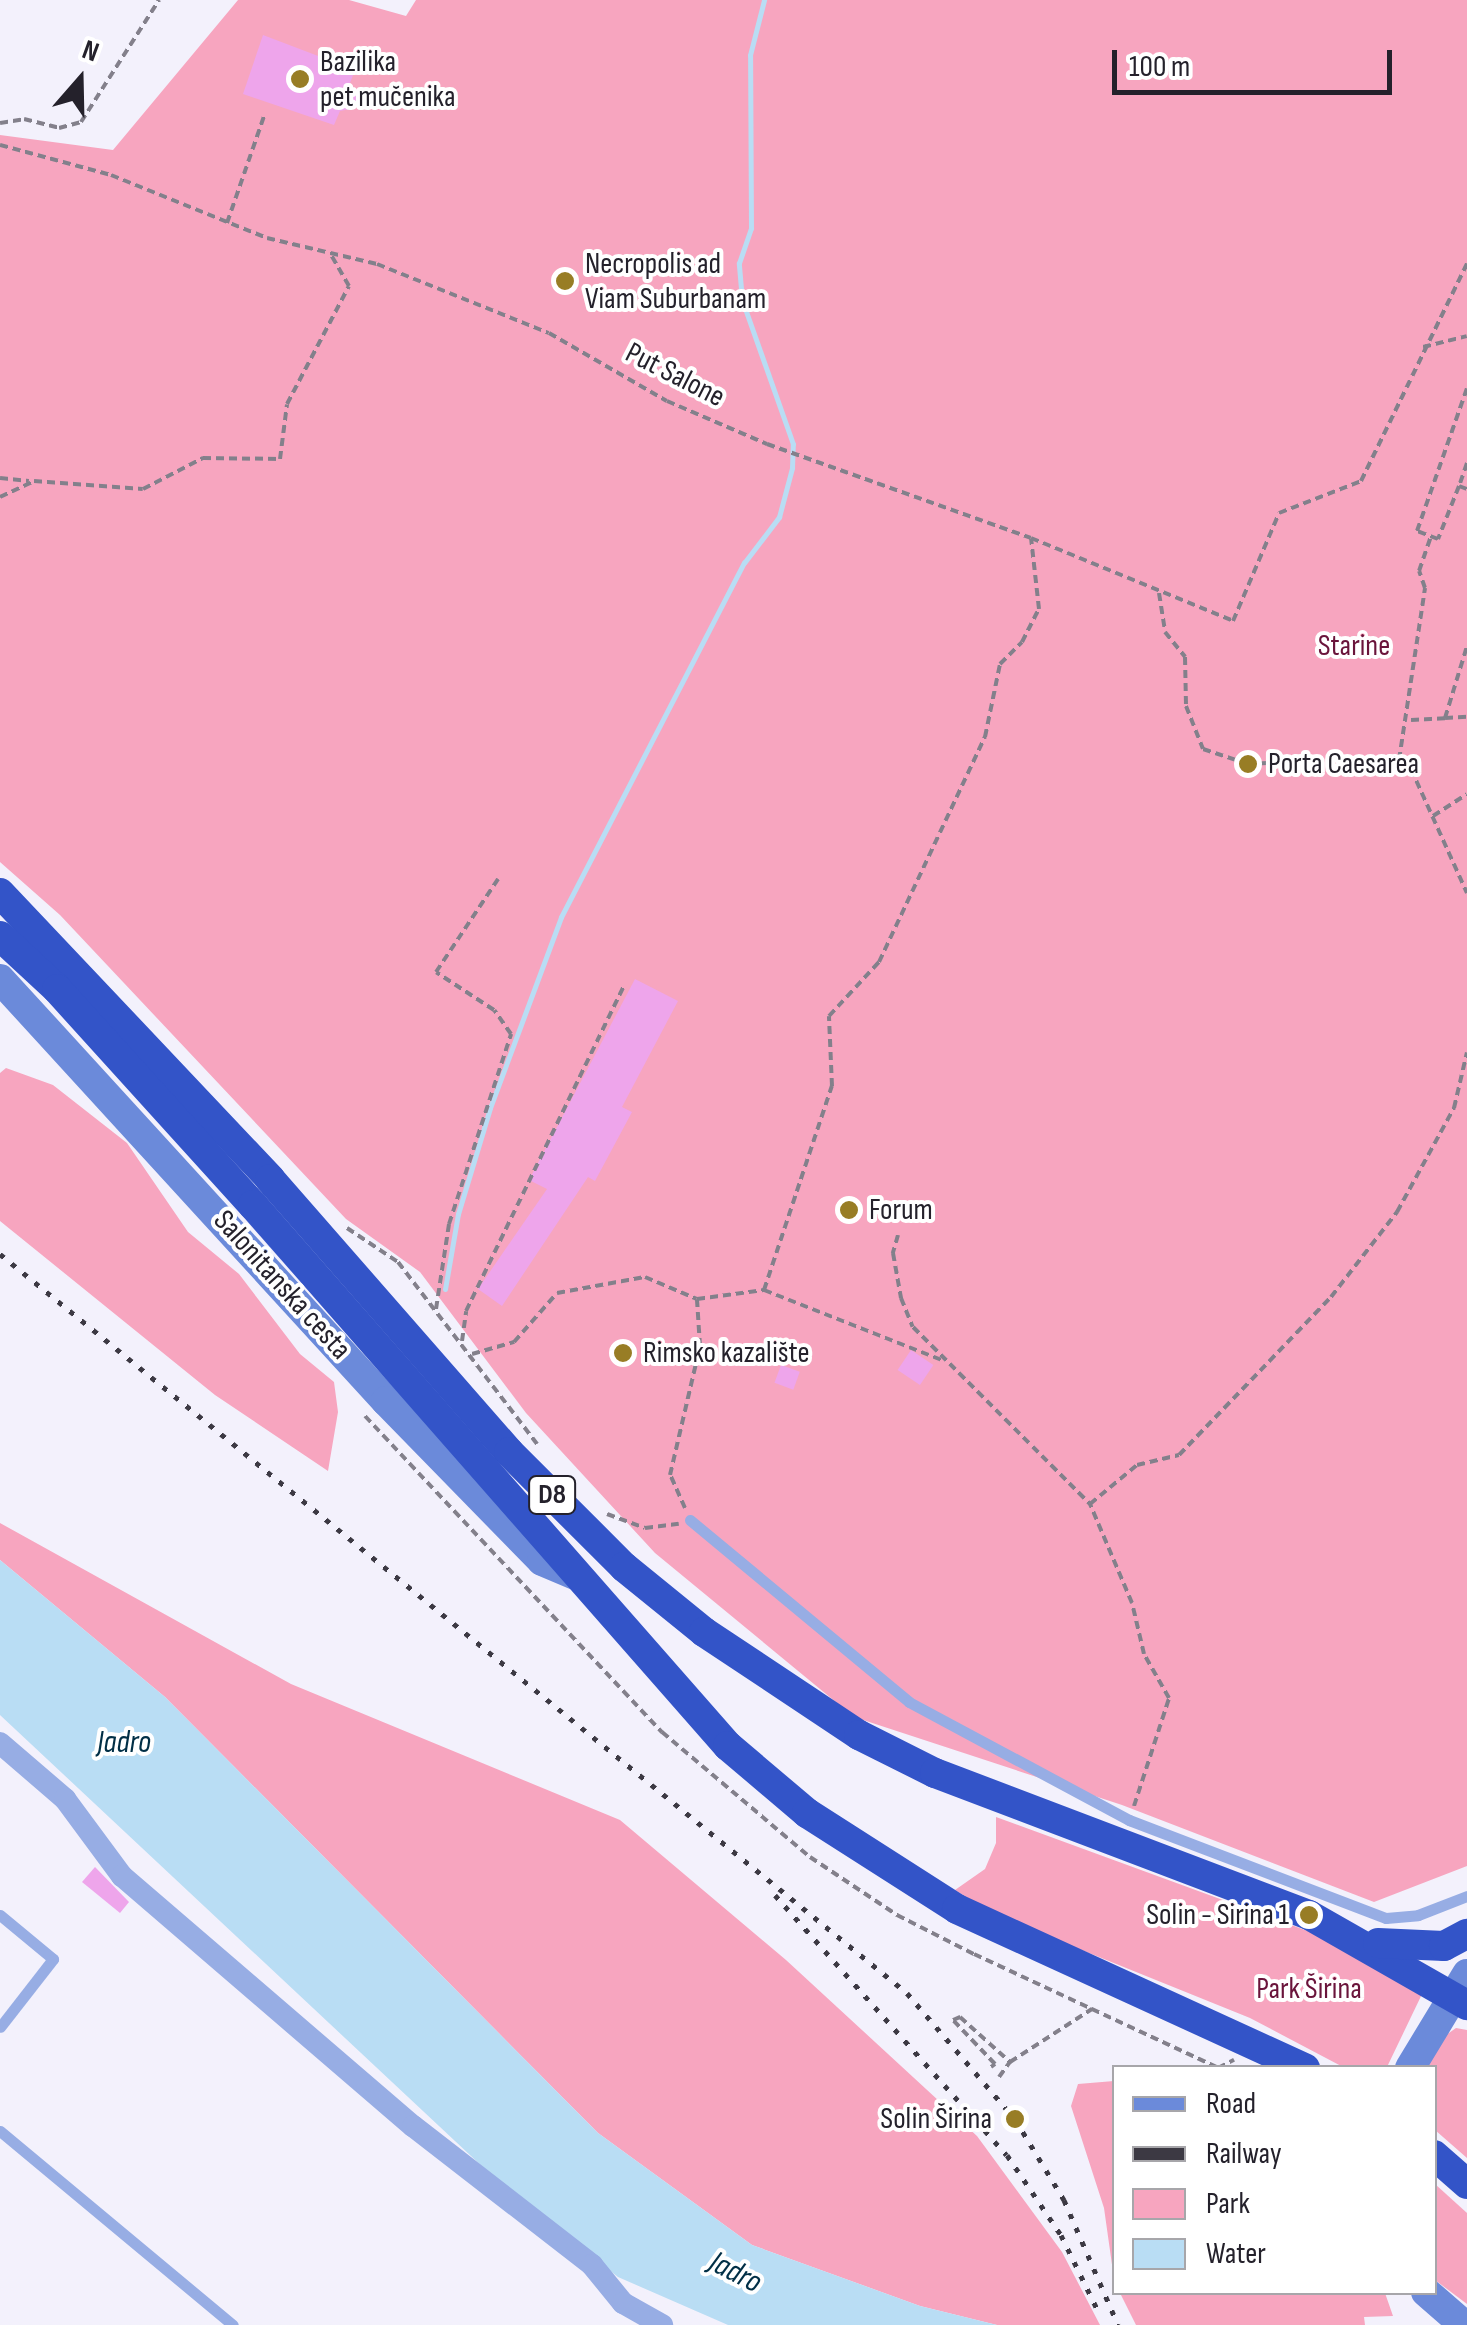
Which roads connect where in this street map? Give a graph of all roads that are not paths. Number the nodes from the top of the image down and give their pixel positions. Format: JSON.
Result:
{"nodes":[{"id":1,"x":0,"y":893,"type":"edge"},
{"id":2,"x":0,"y":936,"type":"edge"},
{"id":3,"x":0,"y":979,"type":"edge"},
{"id":4,"x":690,"y":1520,"type":"road end"},
{"id":5,"x":575,"y":1575,"type":"junction"},
{"id":6,"x":0,"y":1743,"type":"edge"},
{"id":7,"x":1467,"y":1896,"type":"edge"},
{"id":8,"x":0,"y":1915,"type":"edge"},
{"id":9,"x":1467,"y":1934,"type":"edge"},
{"id":10,"x":1358,"y":1939,"type":"junction"},
{"id":11,"x":1462,"y":1991,"type":"edge"},
{"id":12,"x":0,"y":2027,"type":"edge"},
{"id":13,"x":1298,"y":2065,"type":"edge"},
{"id":14,"x":1412,"y":2065,"type":"edge"},
{"id":15,"x":0,"y":2131,"type":"edge"},
{"id":16,"x":1437,"y":2158,"type":"edge"},
{"id":17,"x":1465,"y":2181,"type":"edge"},
{"id":18,"x":1429,"y":2295,"type":"edge"},
{"id":19,"x":232,"y":2325,"type":"edge"},
{"id":20,"x":662,"y":2325,"type":"edge"},
{"id":21,"x":1464,"y":2325,"type":"edge"}],
"edges":[{"from":1,"to":10,"type":"highway","number":"D8"},
{"from":2,"to":5,"type":"highway","number":"D8"},
{"from":3,"to":5,"type":"main road","name":"Salonitanska cesta"},
{"from":4,"to":7,"type":"lane"},
{"from":5,"to":13,"type":"highway","number":"D8"},
{"from":6,"to":20,"type":"street"},
{"from":8,"to":12,"type":"lane"},
{"from":9,"to":10,"type":"highway"},
{"from":10,"to":11,"type":"highway","number":"D8"},
{"from":11,"to":14,"type":"main road"},
{"from":15,"to":19,"type":"lane"},
{"from":16,"to":17,"type":"highway"},
{"from":18,"to":21,"type":"main road"}]}
